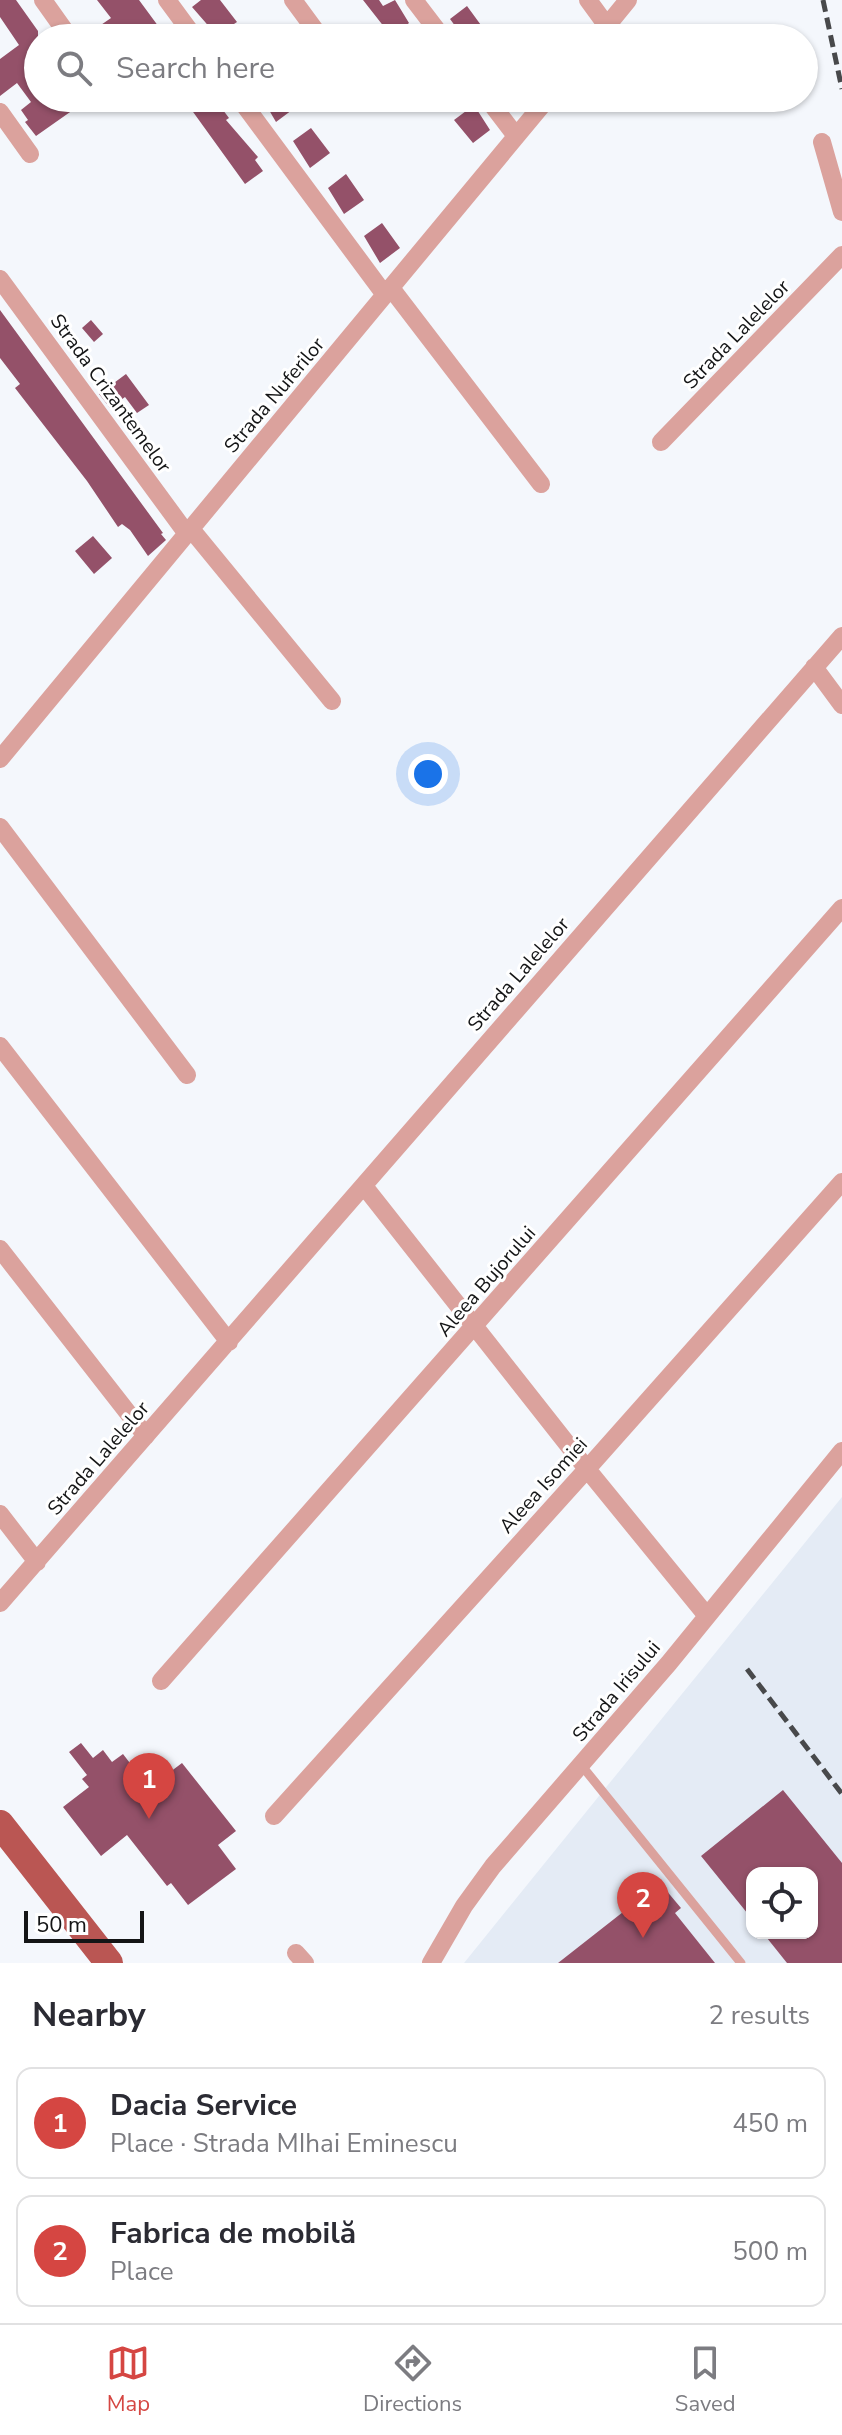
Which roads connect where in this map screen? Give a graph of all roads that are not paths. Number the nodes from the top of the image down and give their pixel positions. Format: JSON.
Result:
{"nodes":[{"id":1,"x":43,"y":0,"type":"edge"},
{"id":2,"x":167,"y":0,"type":"edge"},
{"id":3,"x":293,"y":0,"type":"edge"},
{"id":4,"x":414,"y":0,"type":"edge"},
{"id":5,"x":588,"y":0,"type":"edge"},
{"id":6,"x":628,"y":0,"type":"edge"},
{"id":7,"x":60,"y":24,"type":"edge"},
{"id":8,"x":185,"y":24,"type":"edge"},
{"id":9,"x":311,"y":24,"type":"edge"},
{"id":10,"x":432,"y":24,"type":"edge"},
{"id":11,"x":598,"y":24,"type":"edge"},
{"id":12,"x":608,"y":24,"type":"edge"},
{"id":13,"x":0,"y":112,"type":"edge"},
{"id":14,"x":250,"y":112,"type":"edge"},
{"id":15,"x":498,"y":112,"type":"edge"},
{"id":16,"x":536,"y":112,"type":"edge"},
{"id":17,"x":516,"y":136,"type":"junction"},
{"id":18,"x":822,"y":142,"type":"dead end"},
{"id":19,"x":30,"y":154,"type":"dead end"},
{"id":20,"x":842,"y":212,"type":"edge"},
{"id":21,"x":842,"y":255,"type":"edge"},
{"id":22,"x":0,"y":279,"type":"edge"},
{"id":23,"x":388,"y":292,"type":"junction"},
{"id":24,"x":661,"y":442,"type":"dead end"},
{"id":25,"x":541,"y":484,"type":"dead end"},
{"id":26,"x":189,"y":531,"type":"junction"},
{"id":27,"x":842,"y":636,"type":"edge"},
{"id":28,"x":814,"y":667,"type":"junction"},
{"id":29,"x":332,"y":701,"type":"dead end"},
{"id":30,"x":842,"y":705,"type":"edge"},
{"id":31,"x":0,"y":759,"type":"edge"},
{"id":32,"x":0,"y":827,"type":"edge"},
{"id":33,"x":842,"y":908,"type":"edge"},
{"id":34,"x":0,"y":1046,"type":"edge"},
{"id":35,"x":187,"y":1075,"type":"dead end"},
{"id":36,"x":842,"y":1182,"type":"edge"},
{"id":37,"x":364,"y":1186,"type":"junction"},
{"id":38,"x":0,"y":1249,"type":"edge"},
{"id":39,"x":474,"y":1327,"type":"junction"},
{"id":40,"x":229,"y":1342,"type":"junction"},
{"id":41,"x":146,"y":1436,"type":"junction"},
{"id":42,"x":842,"y":1451,"type":"edge"},
{"id":43,"x":587,"y":1469,"type":"junction"},
{"id":44,"x":0,"y":1514,"type":"edge"},
{"id":45,"x":37,"y":1562,"type":"junction"},
{"id":46,"x":0,"y":1603,"type":"edge"},
{"id":47,"x":707,"y":1616,"type":"junction"},
{"id":48,"x":161,"y":1681,"type":"dead end"},
{"id":49,"x":582,"y":1766,"type":"junction"},
{"id":50,"x":274,"y":1816,"type":"dead end"},
{"id":51,"x":0,"y":1824,"type":"edge"},
{"id":52,"x":109,"y":1963,"type":"edge"},
{"id":53,"x":431,"y":1963,"type":"edge"},
{"id":54,"x":741,"y":1963,"type":"edge"}],
"edges":[{"from":1,"to":7,"type":"street"},
{"from":2,"to":8,"type":"street"},
{"from":3,"to":9,"type":"street"},
{"from":4,"to":10,"type":"street"},
{"from":5,"to":11,"type":"street"},
{"from":6,"to":12,"type":"street"},
{"from":13,"to":19,"type":"street"},
{"from":14,"to":23,"type":"street"},
{"from":15,"to":17,"type":"street"},
{"from":16,"to":17,"type":"street","name":"Strada Nuferilor"},
{"from":17,"to":23,"type":"street","name":"Strada Nuferilor"},
{"from":18,"to":20,"type":"street"},
{"from":21,"to":24,"type":"street","name":"Strada Lalelelor"},
{"from":22,"to":26,"type":"street","name":"Strada Crizantemelor"},
{"from":23,"to":25,"type":"street"},
{"from":23,"to":26,"type":"street","name":"Strada Nuferilor"},
{"from":26,"to":29,"type":"street"},
{"from":26,"to":31,"type":"street","name":"Strada Nuferilor"},
{"from":27,"to":28,"type":"street","name":"Strada Lalelelor"},
{"from":28,"to":30,"type":"street"},
{"from":28,"to":37,"type":"street","name":"Strada Lalelelor"},
{"from":32,"to":35,"type":"street"},
{"from":33,"to":39,"type":"street","name":"Aleea Bujorului"},
{"from":34,"to":40,"type":"street"},
{"from":36,"to":43,"type":"street","name":"Aleea Isomiei"},
{"from":37,"to":39,"type":"street"},
{"from":37,"to":40,"type":"street","name":"Strada Lalelelor"},
{"from":38,"to":41,"type":"street"},
{"from":39,"to":43,"type":"street"},
{"from":39,"to":48,"type":"street","name":"Aleea Bujorului"},
{"from":40,"to":41,"type":"street","name":"Strada Lalelelor"},
{"from":41,"to":45,"type":"street","name":"Strada Lalelelor"},
{"from":42,"to":47,"type":"street","name":"Strada Irisului"},
{"from":43,"to":47,"type":"street"},
{"from":43,"to":50,"type":"street","name":"Aleea Isomiei"},
{"from":44,"to":45,"type":"street"},
{"from":45,"to":46,"type":"street","name":"Strada Lalelelor"},
{"from":47,"to":49,"type":"street","name":"Strada Irisului"},
{"from":49,"to":53,"type":"street","name":"Strada Irisului"},
{"from":49,"to":54,"type":"lane"},
{"from":51,"to":52,"type":"main road"}]}
